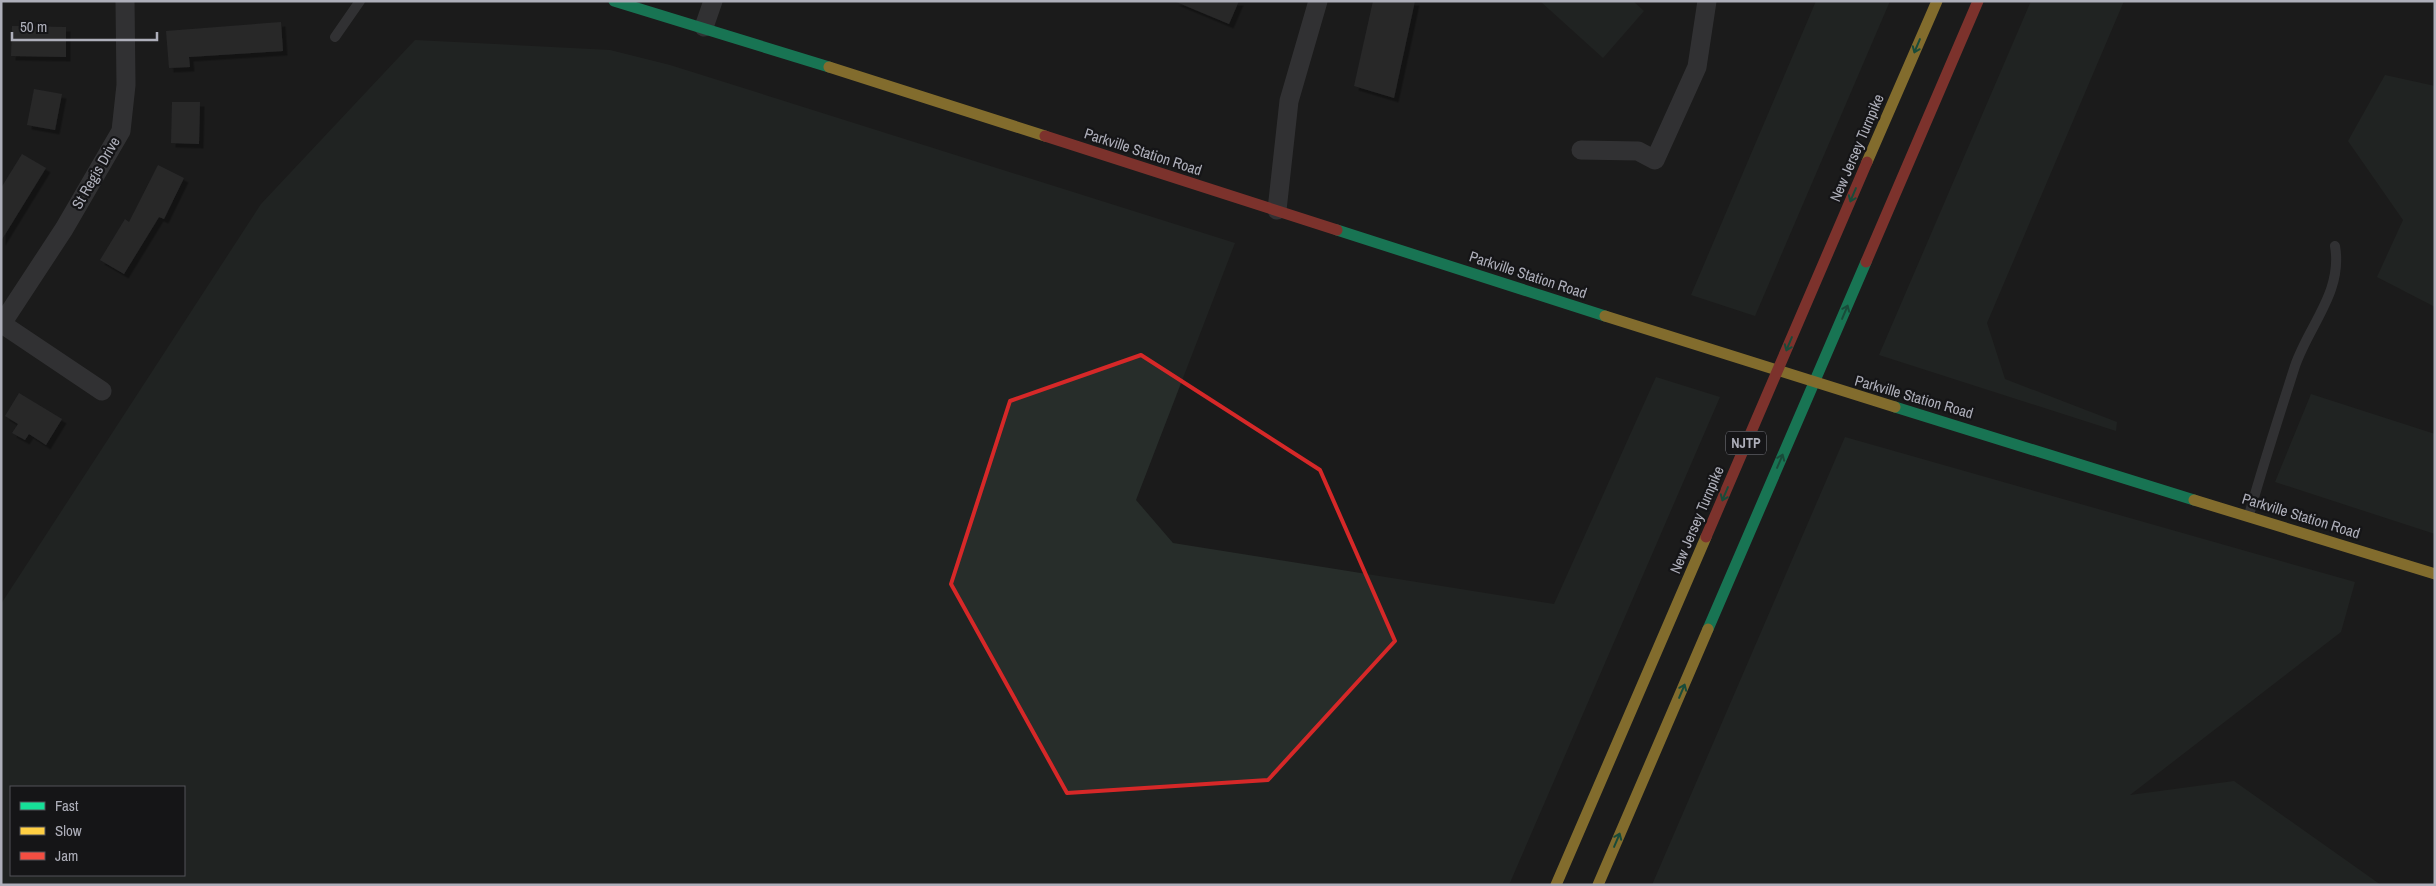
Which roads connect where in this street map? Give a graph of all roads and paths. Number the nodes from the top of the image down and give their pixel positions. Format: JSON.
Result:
{"nodes":[{"id":1,"x":125,"y":1,"type":"edge"},
{"id":2,"x":360,"y":1,"type":"edge"},
{"id":3,"x":614,"y":1,"type":"edge"},
{"id":4,"x":713,"y":1,"type":"edge"},
{"id":5,"x":1318,"y":1,"type":"edge"},
{"id":6,"x":1707,"y":1,"type":"edge"},
{"id":7,"x":1937,"y":1,"type":"edge"},
{"id":8,"x":1978,"y":1,"type":"edge"},
{"id":9,"x":704,"y":27,"type":"junction"},
{"id":10,"x":335,"y":37,"type":"dead end"},
{"id":11,"x":1581,"y":150,"type":"dead end"},
{"id":12,"x":1278,"y":210,"type":"junction"},
{"id":13,"x":2335,"y":246,"type":"dead end"},
{"id":14,"x":2,"y":324,"type":"edge"},
{"id":15,"x":102,"y":391,"type":"dead end"},
{"id":16,"x":2249,"y":515,"type":"junction"},
{"id":17,"x":2435,"y":574,"type":"edge"},
{"id":18,"x":1556,"y":885,"type":"edge"},
{"id":19,"x":1598,"y":885,"type":"edge"}],
"edges":[{"from":1,"to":14,"type":"street","name":"St Regis Drive"},
{"from":2,"to":10,"type":"lane"},
{"from":3,"to":9,"type":"main road","name":"Parkville Station Road"},
{"from":4,"to":9,"type":"street"},
{"from":5,"to":12,"type":"street"},
{"from":6,"to":11,"type":"street"},
{"from":7,"to":18,"type":"main road","name":"New Jersey Turnpike","number":"NJTP","one_way":true},
{"from":19,"to":8,"type":"main road","number":"NJTP","one_way":true},
{"from":9,"to":12,"type":"main road","name":"Parkville Station Road"},
{"from":12,"to":16,"type":"main road","name":"Parkville Station Road"},
{"from":13,"to":16,"type":"lane"},
{"from":14,"to":15,"type":"street"},
{"from":16,"to":17,"type":"main road","name":"Parkville Station Road"}]}
